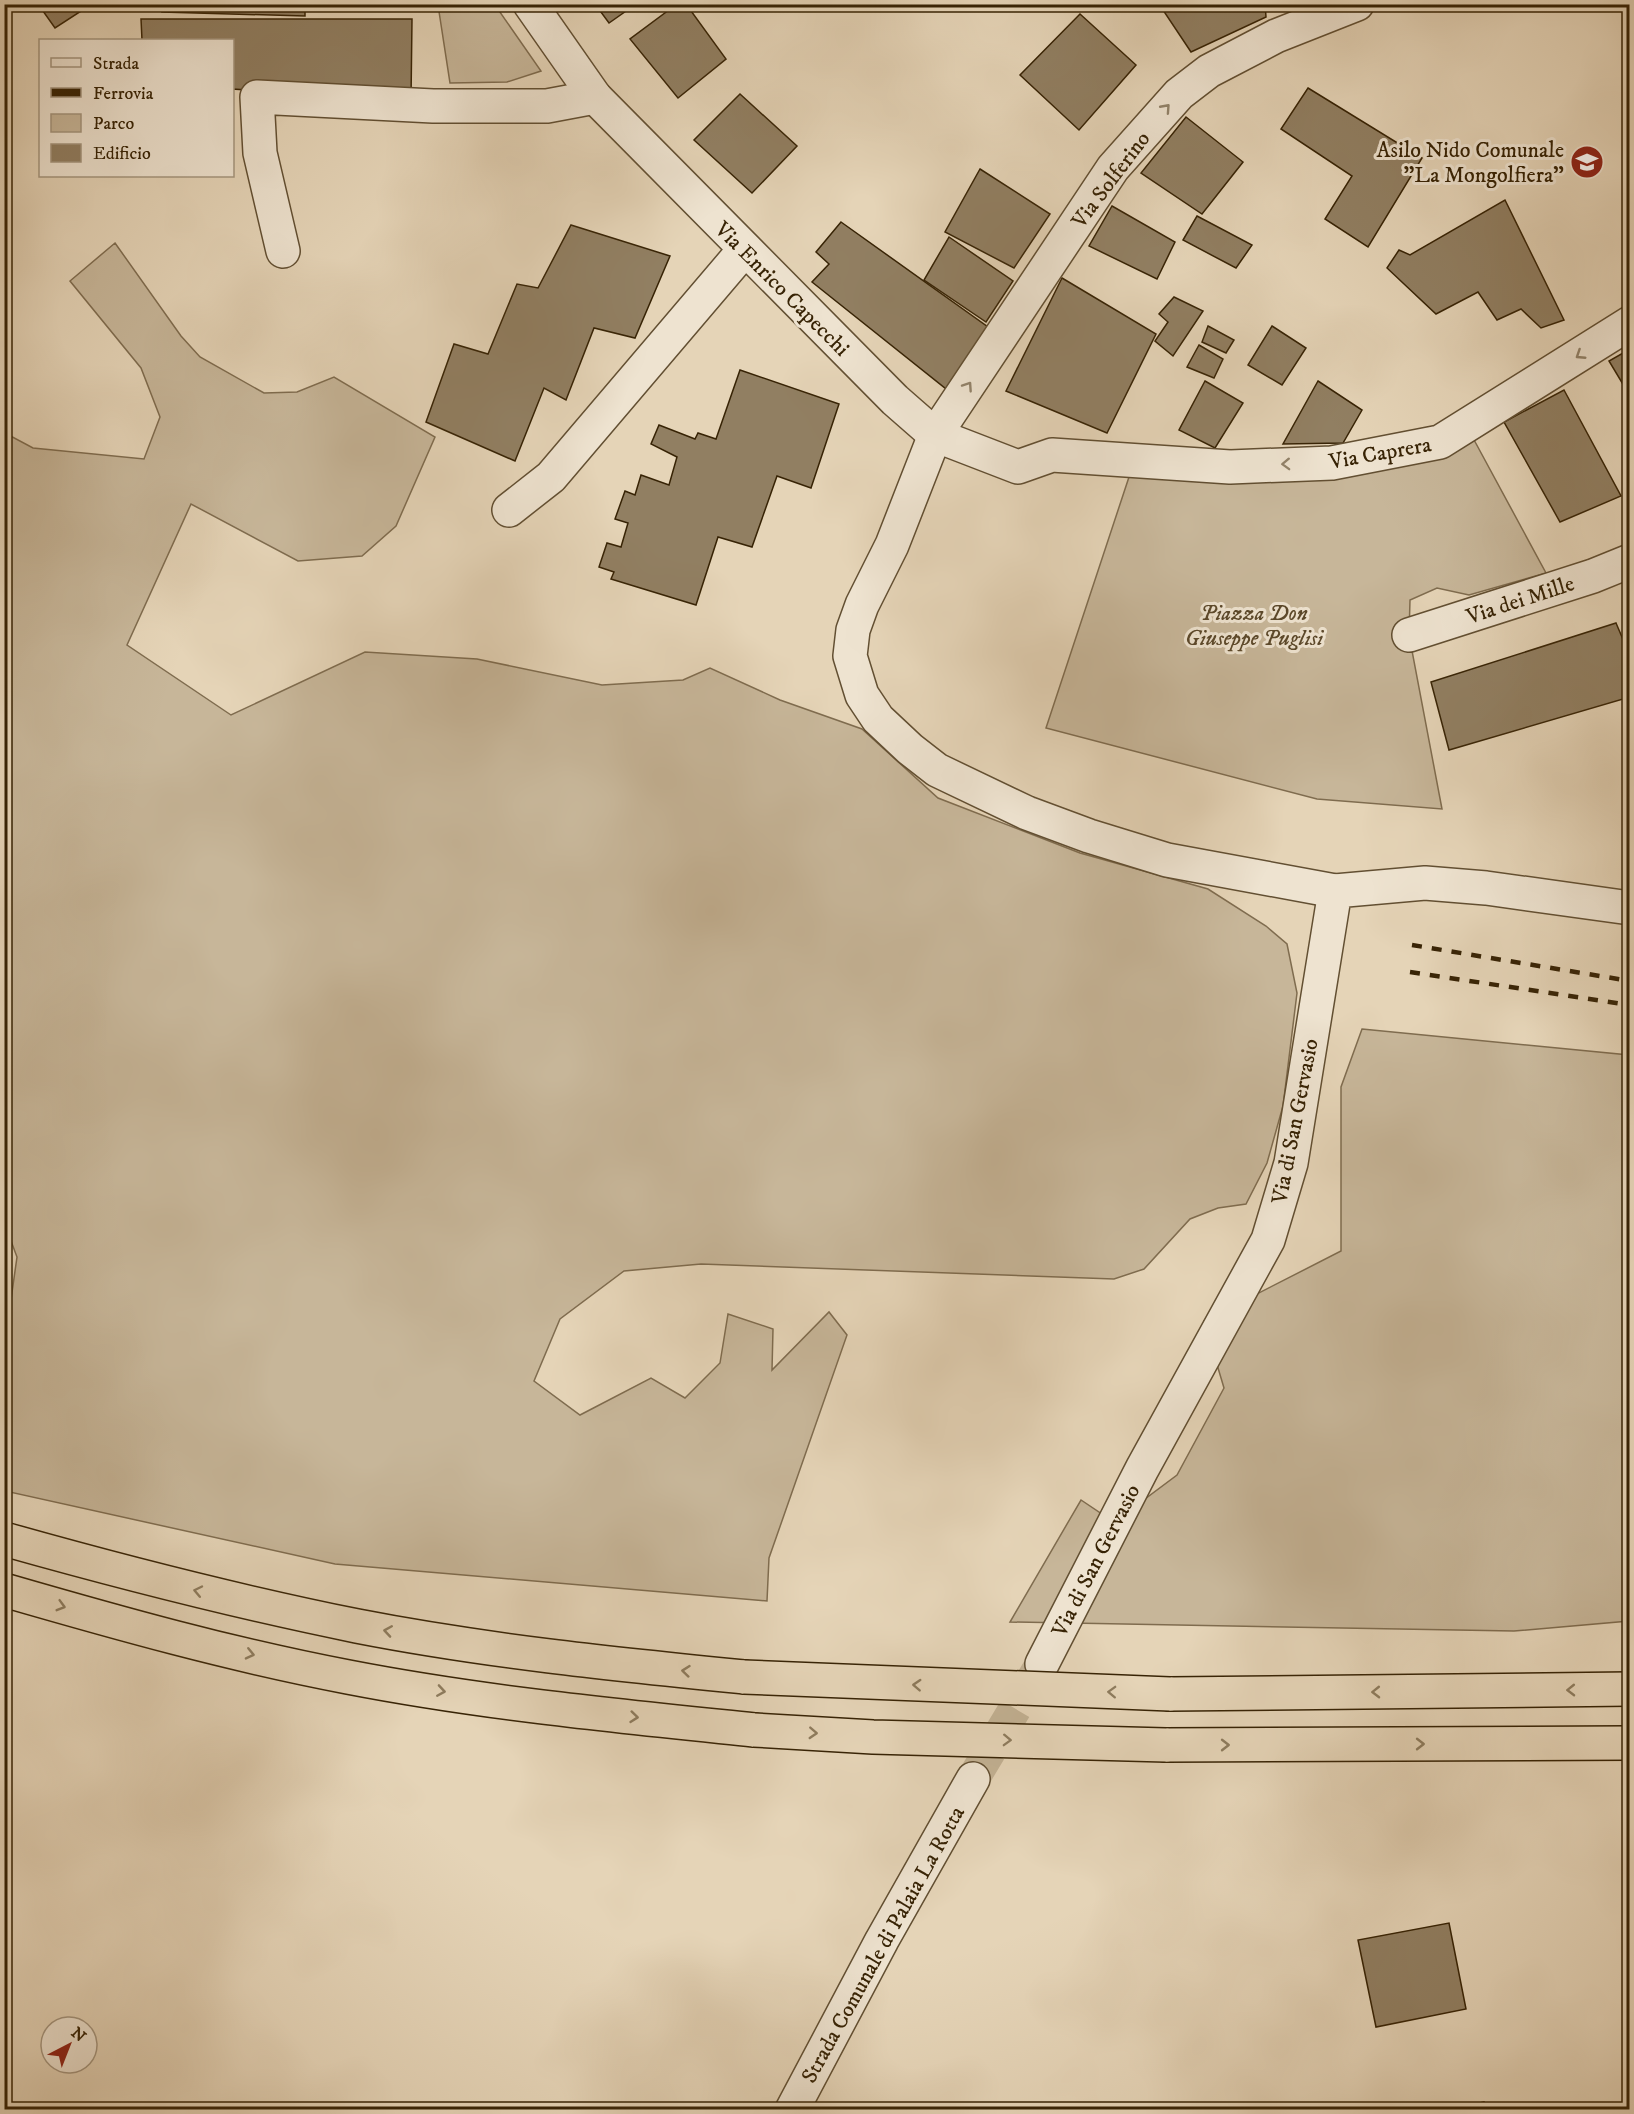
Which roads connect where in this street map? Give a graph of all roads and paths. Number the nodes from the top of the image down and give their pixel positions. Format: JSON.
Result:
{"nodes":[{"id":1,"x":530,"y":4,"type":"edge"},
{"id":2,"x":1358,"y":4,"type":"edge"},
{"id":3,"x":595,"y":97,"type":"junction"},
{"id":4,"x":745,"y":249,"type":"junction"},
{"id":5,"x":283,"y":251,"type":"dead end"},
{"id":6,"x":1629,"y":323,"type":"edge"},
{"id":7,"x":935,"y":435,"type":"junction"},
{"id":8,"x":1096,"y":458,"type":"joint"},
{"id":9,"x":509,"y":510,"type":"dead end"},
{"id":10,"x":1629,"y":561,"type":"edge"},
{"id":11,"x":1409,"y":634,"type":"dead end"},
{"id":12,"x":1335,"y":891,"type":"junction"},
{"id":13,"x":1629,"y":908,"type":"edge"},
{"id":14,"x":4,"y":1539,"type":"edge"},
{"id":15,"x":4,"y":1590,"type":"edge"},
{"id":16,"x":1042,"y":1664,"type":"tunnel mouth"},
{"id":17,"x":1629,"y":1689,"type":"edge"},
{"id":18,"x":1629,"y":1743,"type":"edge"},
{"id":19,"x":973,"y":1779,"type":"tunnel mouth"},
{"id":20,"x":792,"y":2109,"type":"edge"}],
"edges":[{"from":1,"to":3,"type":"street","name":"Via Enrico Capecchi"},
{"from":7,"to":2,"type":"street","name":"Via Solferino","one_way":true},
{"from":3,"to":4,"type":"street","name":"Via Enrico Capecchi"},
{"from":3,"to":5,"type":"street"},
{"from":4,"to":7,"type":"street","name":"Via Enrico Capecchi"},
{"from":4,"to":9,"type":"street"},
{"from":6,"to":8,"type":"street","name":"Via Caprera","one_way":true},
{"from":7,"to":8,"type":"street","name":"Via Enrico Capecchi"},
{"from":7,"to":12,"type":"street","name":"Via Solferino"},
{"from":10,"to":11,"type":"street","name":"Via dei Mille"},
{"from":12,"to":13,"type":"street"},
{"from":12,"to":16,"type":"street","name":"Via di San Gervasio"},
{"from":17,"to":14,"type":"highway","one_way":true,"bridge":true},
{"from":15,"to":18,"type":"highway","one_way":true,"bridge":true},
{"from":19,"to":20,"type":"street","name":"Strada Comunale di Palaia La Rotta"}]}
